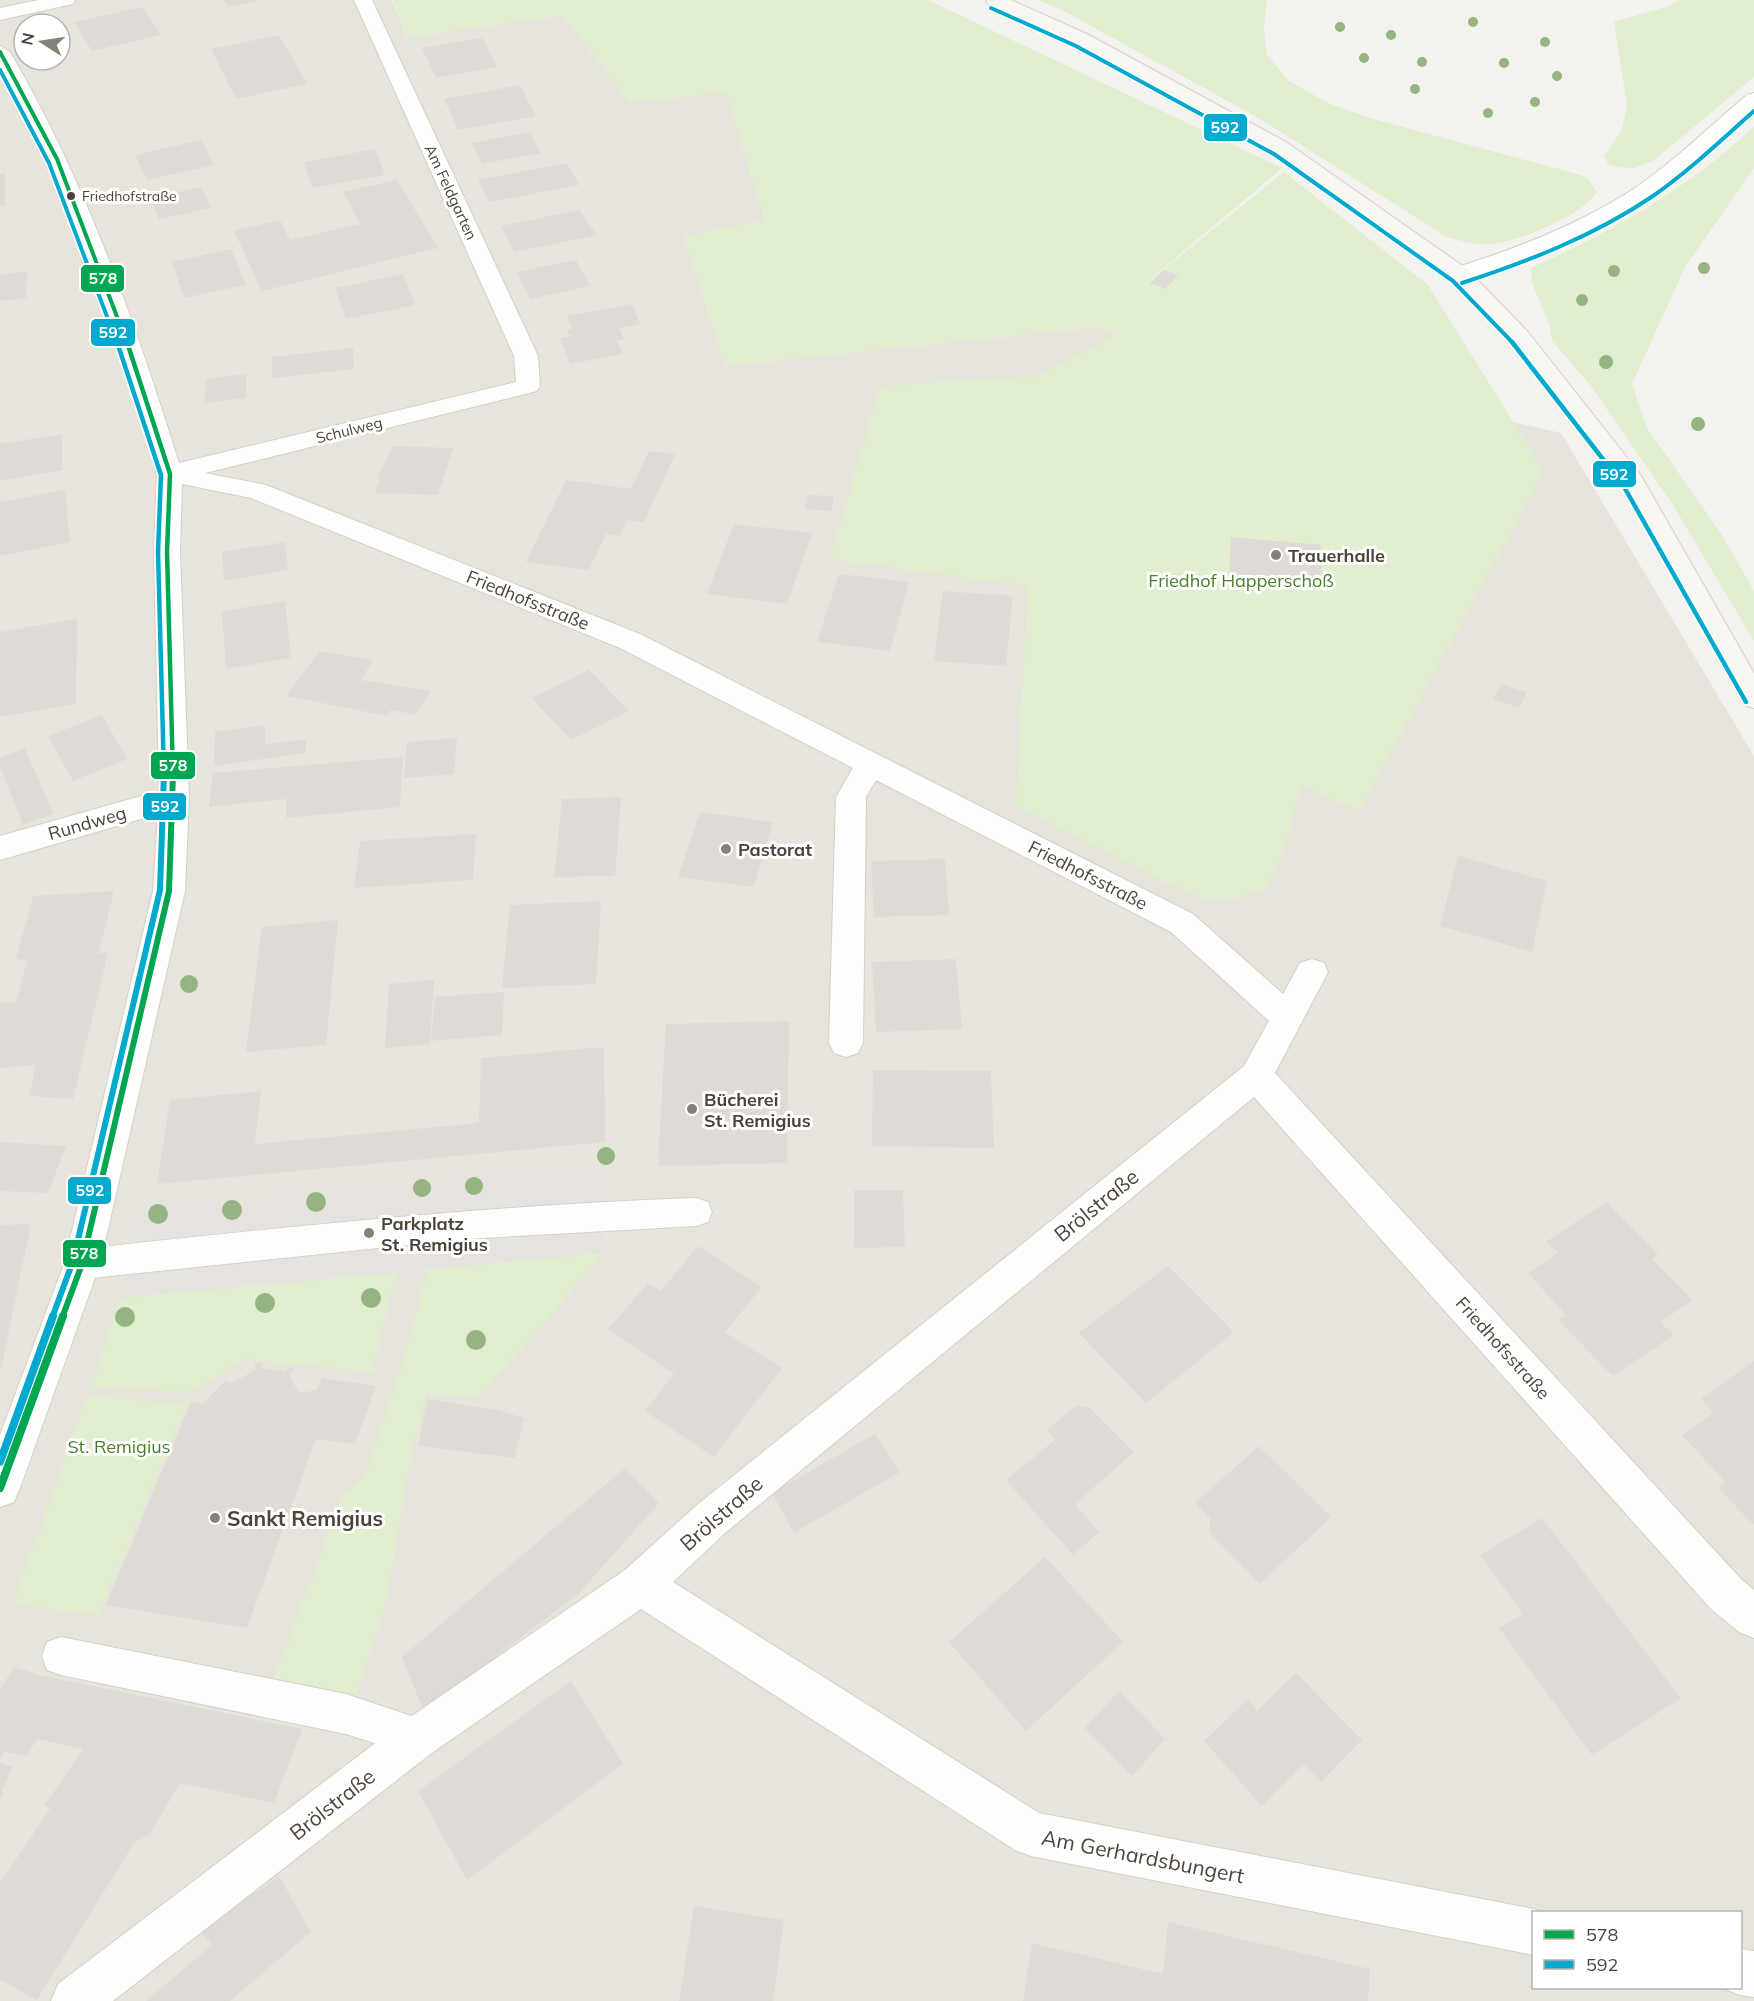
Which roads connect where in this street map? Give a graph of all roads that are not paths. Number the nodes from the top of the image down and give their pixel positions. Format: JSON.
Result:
{"nodes":[{"id":1,"x":66,"y":0,"type":"edge"},
{"id":2,"x":363,"y":0,"type":"edge"},
{"id":3,"x":995,"y":0,"type":"edge"},
{"id":4,"x":0,"y":14,"type":"edge"},
{"id":5,"x":0,"y":52,"type":"edge"},
{"id":6,"x":1754,"y":99,"type":"edge"},
{"id":7,"x":1459,"y":274,"type":"junction"},
{"id":8,"x":528,"y":386,"type":"joint"},
{"id":9,"x":170,"y":474,"type":"junction"},
{"id":10,"x":1754,"y":698,"type":"edge"},
{"id":11,"x":871,"y":764,"type":"junction"},
{"id":12,"x":174,"y":798,"type":"junction"},
{"id":13,"x":0,"y":848,"type":"edge"},
{"id":14,"x":1312,"y":972,"type":"dead end"},
{"id":15,"x":1286,"y":1016,"type":"junction"},
{"id":16,"x":846,"y":1043,"type":"dead end"},
{"id":17,"x":1256,"y":1076,"type":"junction"},
{"id":18,"x":696,"y":1212,"type":"dead end"},
{"id":19,"x":82,"y":1264,"type":"junction"},
{"id":20,"x":0,"y":1488,"type":"edge"},
{"id":21,"x":640,"y":1585,"type":"junction"},
{"id":22,"x":1754,"y":1617,"type":"edge"},
{"id":23,"x":61,"y":1656,"type":"dead end"},
{"id":24,"x":418,"y":1737,"type":"junction"},
{"id":25,"x":1532,"y":1932,"type":"edge"},
{"id":26,"x":75,"y":2001,"type":"edge"}],
"edges":[{"from":1,"to":4,"type":"street"},
{"from":2,"to":8,"type":"street","name":"Am Feldgarten"},
{"from":3,"to":7,"type":"main road"},
{"from":5,"to":9,"type":"street"},
{"from":6,"to":7,"type":"street"},
{"from":7,"to":10,"type":"main road"},
{"from":8,"to":9,"type":"street","name":"Schulweg"},
{"from":9,"to":11,"type":"street","name":"Friedhofsstraße"},
{"from":9,"to":12,"type":"street"},
{"from":11,"to":15,"type":"street","name":"Friedhofsstraße"},
{"from":11,"to":16,"type":"street"},
{"from":12,"to":13,"type":"street","name":"Rundweg"},
{"from":12,"to":19,"type":"street"},
{"from":14,"to":15,"type":"street","name":"Brölstraße"},
{"from":15,"to":17,"type":"street","name":"Brölstraße"},
{"from":17,"to":21,"type":"street","name":"Brölstraße"},
{"from":17,"to":22,"type":"street","name":"Friedhofsstraße"},
{"from":18,"to":19,"type":"lane"},
{"from":19,"to":20,"type":"street"},
{"from":21,"to":24,"type":"street","name":"Brölstraße"},
{"from":21,"to":25,"type":"street","name":"Am Gerhardsbungert"},
{"from":23,"to":24,"type":"lane"},
{"from":24,"to":26,"type":"street","name":"Brölstraße"}]}
